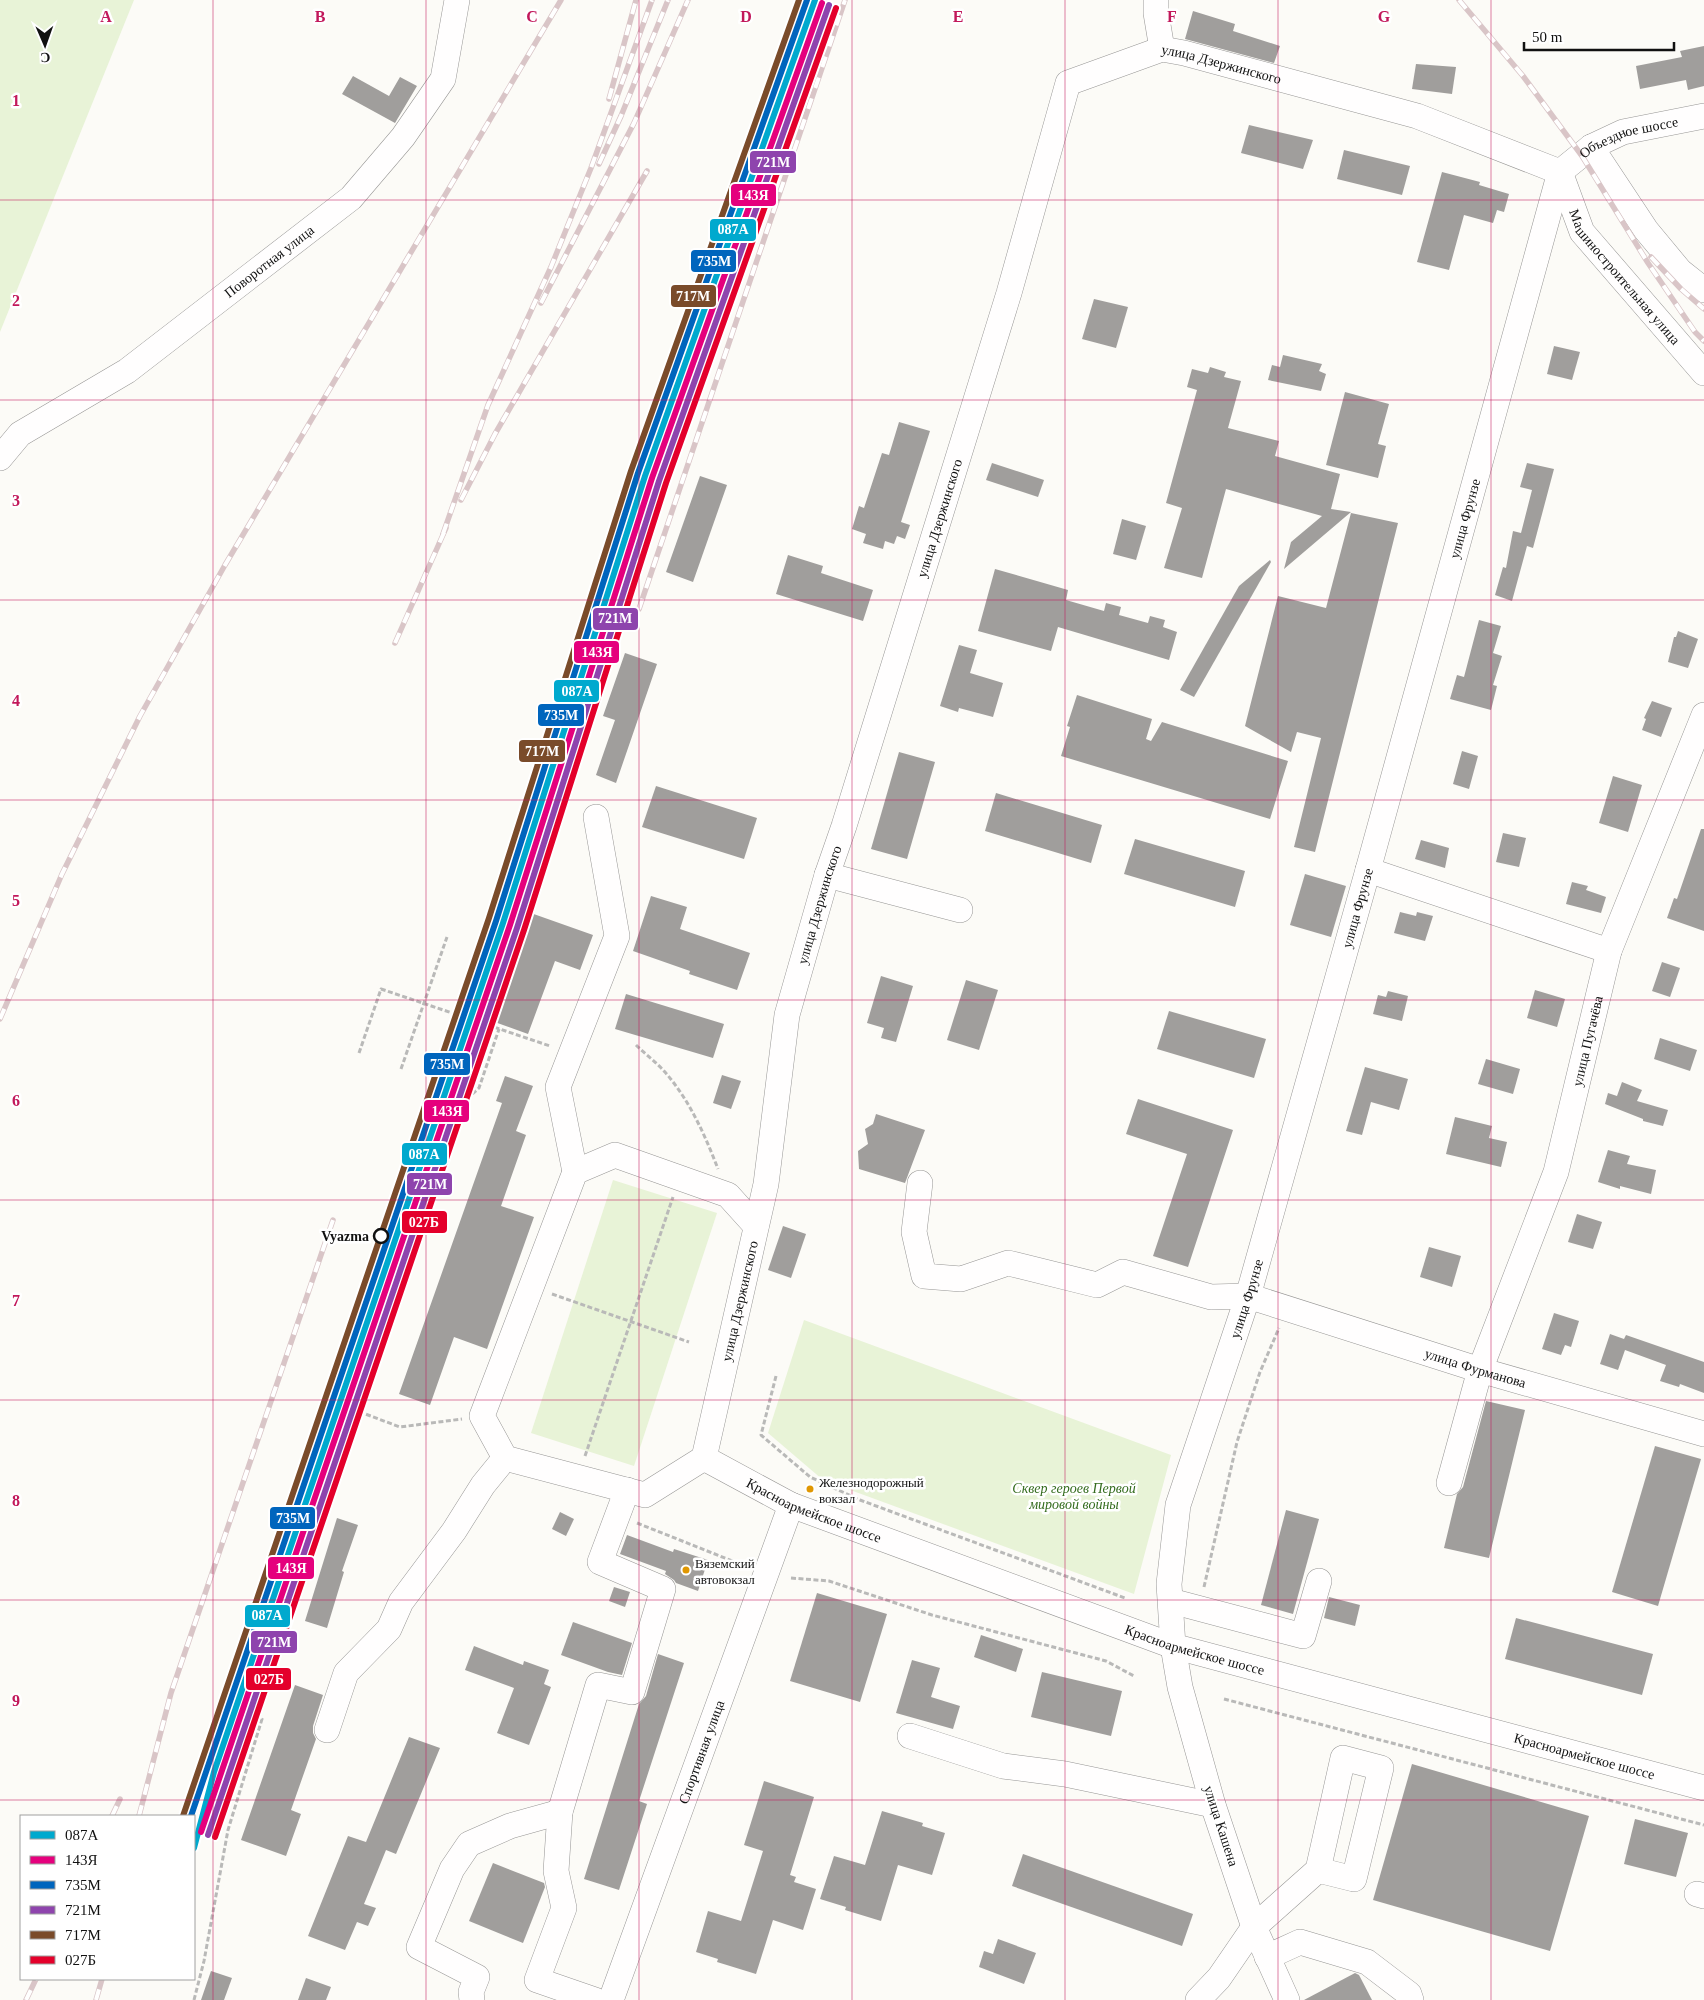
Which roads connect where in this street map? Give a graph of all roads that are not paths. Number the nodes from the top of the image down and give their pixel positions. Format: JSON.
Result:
{"nodes":[{"id":1,"x":457,"y":0,"type":"edge"},
{"id":2,"x":1156,"y":0,"type":"edge"},
{"id":3,"x":1162,"y":49,"type":"junction"},
{"id":4,"x":1704,"y":116,"type":"edge"},
{"id":5,"x":1591,"y":147,"type":"junction"},
{"id":6,"x":1560,"y":172,"type":"junction"},
{"id":7,"x":1704,"y":290,"type":"edge"},
{"id":8,"x":1704,"y":373,"type":"edge"},
{"id":9,"x":0,"y":458,"type":"edge"},
{"id":10,"x":1704,"y":715,"type":"edge"},
{"id":11,"x":596,"y":817,"type":"dead end"},
{"id":12,"x":1368,"y":870,"type":"junction"},
{"id":13,"x":827,"y":875,"type":"junction"},
{"id":14,"x":960,"y":910,"type":"dead end"},
{"id":15,"x":1609,"y":951,"type":"junction"},
{"id":16,"x":575,"y":1172,"type":"junction"},
{"id":17,"x":920,"y":1183,"type":"dead end"},
{"id":18,"x":756,"y":1226,"type":"junction"},
{"id":19,"x":1248,"y":1296,"type":"junction"},
{"id":20,"x":1480,"y":1370,"type":"junction"},
{"id":21,"x":1704,"y":1434,"type":"edge"},
{"id":22,"x":505,"y":1458,"type":"junction"},
{"id":23,"x":704,"y":1458,"type":"junction"},
{"id":24,"x":1449,"y":1483,"type":"dead end"},
{"id":25,"x":636,"y":1493,"type":"junction"},
{"id":26,"x":791,"y":1504,"type":"junction"},
{"id":27,"x":1319,"y":1581,"type":"dead end"},
{"id":28,"x":1170,"y":1601,"type":"junction"},
{"id":29,"x":1173,"y":1646,"type":"junction"},
{"id":30,"x":327,"y":1730,"type":"dead end"},
{"id":31,"x":910,"y":1736,"type":"dead end"},
{"id":32,"x":1704,"y":1788,"type":"edge"},
{"id":33,"x":1212,"y":1805,"type":"junction"},
{"id":34,"x":560,"y":1812,"type":"junction"},
{"id":35,"x":1318,"y":1870,"type":"dead end"},
{"id":36,"x":1254,"y":1928,"type":"junction"},
{"id":37,"x":1267,"y":1957,"type":"junction"},
{"id":38,"x":472,"y":2000,"type":"edge"},
{"id":39,"x":595,"y":2000,"type":"edge"},
{"id":40,"x":611,"y":2000,"type":"edge"},
{"id":41,"x":1198,"y":2000,"type":"edge"},
{"id":42,"x":1287,"y":2000,"type":"edge"},
{"id":43,"x":1411,"y":2000,"type":"edge"}],
"edges":[{"from":1,"to":9,"type":"street","name":"Поворотная улица"},
{"from":2,"to":3,"type":"street"},
{"from":3,"to":6,"type":"street","name":"улица Дзержинского"},
{"from":3,"to":13,"type":"street","name":"улица Дзержинского"},
{"from":4,"to":5,"type":"street","name":"Объездное шоссе"},
{"from":5,"to":6,"type":"street","name":"Объездное шоссе"},
{"from":5,"to":7,"type":"street"},
{"from":6,"to":8,"type":"street","name":"Машиностроительная улица"},
{"from":6,"to":12,"type":"street","name":"улица Фрунзе"},
{"from":10,"to":15,"type":"street","name":"улица Пугачёва"},
{"from":11,"to":16,"type":"street"},
{"from":12,"to":15,"type":"street"},
{"from":12,"to":19,"type":"street","name":"улица Фрунзе"},
{"from":13,"to":14,"type":"street"},
{"from":13,"to":18,"type":"street","name":"улица Дзержинского"},
{"from":15,"to":20,"type":"street","name":"улица Пугачёва"},
{"from":16,"to":18,"type":"street"},
{"from":16,"to":22,"type":"street"},
{"from":17,"to":19,"type":"street"},
{"from":18,"to":23,"type":"street","name":"улица Дзержинского"},
{"from":19,"to":20,"type":"street","name":"улица Фурманова"},
{"from":19,"to":28,"type":"street","name":"улица Фрунзе"},
{"from":20,"to":21,"type":"street","name":"улица Фурманова"},
{"from":20,"to":24,"type":"street","name":"улица Пугачёва"},
{"from":22,"to":25,"type":"street"},
{"from":22,"to":30,"type":"street"},
{"from":23,"to":25,"type":"street"},
{"from":23,"to":26,"type":"street","name":"Красноармейское шоссе"},
{"from":25,"to":34,"type":"street"},
{"from":26,"to":29,"type":"street","name":"Красноармейское шоссе"},
{"from":26,"to":40,"type":"street","name":"Спортивная улица"},
{"from":27,"to":28,"type":"street"},
{"from":28,"to":29,"type":"street","name":"улица Фрунзе"},
{"from":29,"to":32,"type":"street","name":"Красноармейское шоссе"},
{"from":29,"to":33,"type":"street","name":"улица Кашена"},
{"from":31,"to":33,"type":"street"},
{"from":33,"to":36,"type":"street","name":"улица Кашена"},
{"from":34,"to":38,"type":"street"},
{"from":34,"to":39,"type":"street"},
{"from":35,"to":36,"type":"street"},
{"from":36,"to":37,"type":"street","name":"улица Кашена"},
{"from":36,"to":41,"type":"street"},
{"from":37,"to":42,"type":"street","name":"улица Кашена"},
{"from":37,"to":43,"type":"street"}]}
